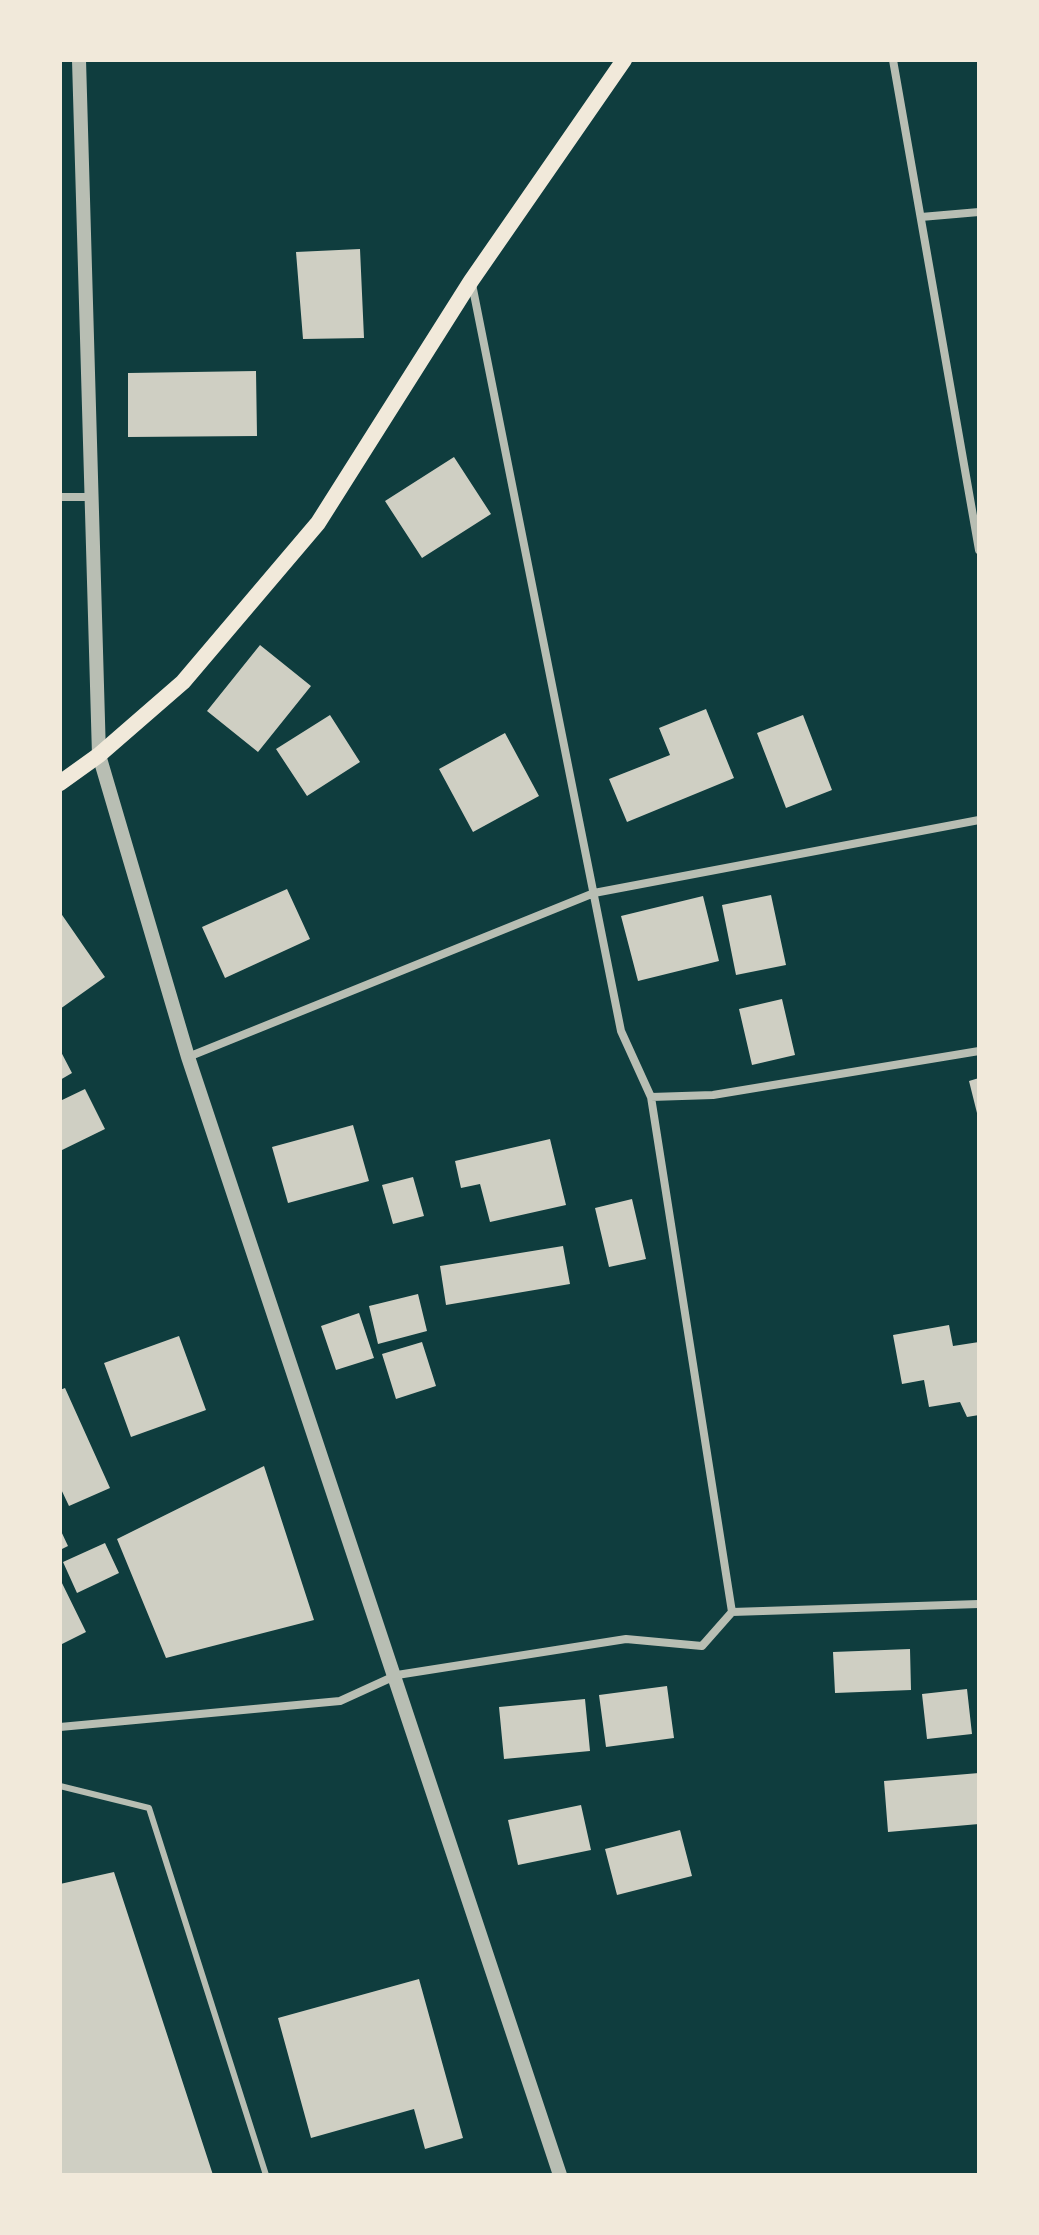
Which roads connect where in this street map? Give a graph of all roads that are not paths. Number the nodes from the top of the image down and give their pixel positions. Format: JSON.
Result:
{"nodes":[{"id":1,"x":79,"y":60,"type":"edge"},
{"id":2,"x":624,"y":60,"type":"edge"},
{"id":3,"x":893,"y":60,"type":"edge"},
{"id":4,"x":979,"y":212,"type":"edge"},
{"id":5,"x":921,"y":217,"type":"junction"},
{"id":6,"x":471,"y":281,"type":"junction"},
{"id":7,"x":60,"y":497,"type":"edge"},
{"id":8,"x":92,"y":497,"type":"junction"},
{"id":9,"x":979,"y":550,"type":"edge"},
{"id":10,"x":99,"y":755,"type":"junction"},
{"id":11,"x":60,"y":783,"type":"edge"},
{"id":12,"x":979,"y":820,"type":"edge"},
{"id":13,"x":594,"y":893,"type":"junction"},
{"id":14,"x":979,"y":1051,"type":"edge"},
{"id":15,"x":188,"y":1057,"type":"junction"},
{"id":16,"x":651,"y":1097,"type":"junction"},
{"id":17,"x":979,"y":1604,"type":"edge"},
{"id":18,"x":732,"y":1612,"type":"junction"},
{"id":19,"x":397,"y":1675,"type":"junction"},
{"id":20,"x":60,"y":1727,"type":"edge"},
{"id":21,"x":60,"y":1786,"type":"edge"},
{"id":22,"x":266,"y":2175,"type":"edge"},
{"id":23,"x":560,"y":2175,"type":"edge"}],
"edges":[{"from":1,"to":8,"type":"street"},
{"from":2,"to":6,"type":"main road"},
{"from":3,"to":5,"type":"street"},
{"from":4,"to":5,"type":"street"},
{"from":5,"to":9,"type":"street"},
{"from":6,"to":10,"type":"main road"},
{"from":6,"to":13,"type":"street"},
{"from":7,"to":8,"type":"street"},
{"from":8,"to":10,"type":"street"},
{"from":10,"to":11,"type":"main road"},
{"from":10,"to":15,"type":"street"},
{"from":12,"to":13,"type":"street"},
{"from":13,"to":15,"type":"street"},
{"from":13,"to":16,"type":"street"},
{"from":14,"to":16,"type":"street"},
{"from":15,"to":19,"type":"street"},
{"from":16,"to":18,"type":"street"},
{"from":17,"to":18,"type":"street"},
{"from":18,"to":19,"type":"street"},
{"from":19,"to":20,"type":"street"},
{"from":19,"to":23,"type":"street"},
{"from":21,"to":22,"type":"lane"}]}
